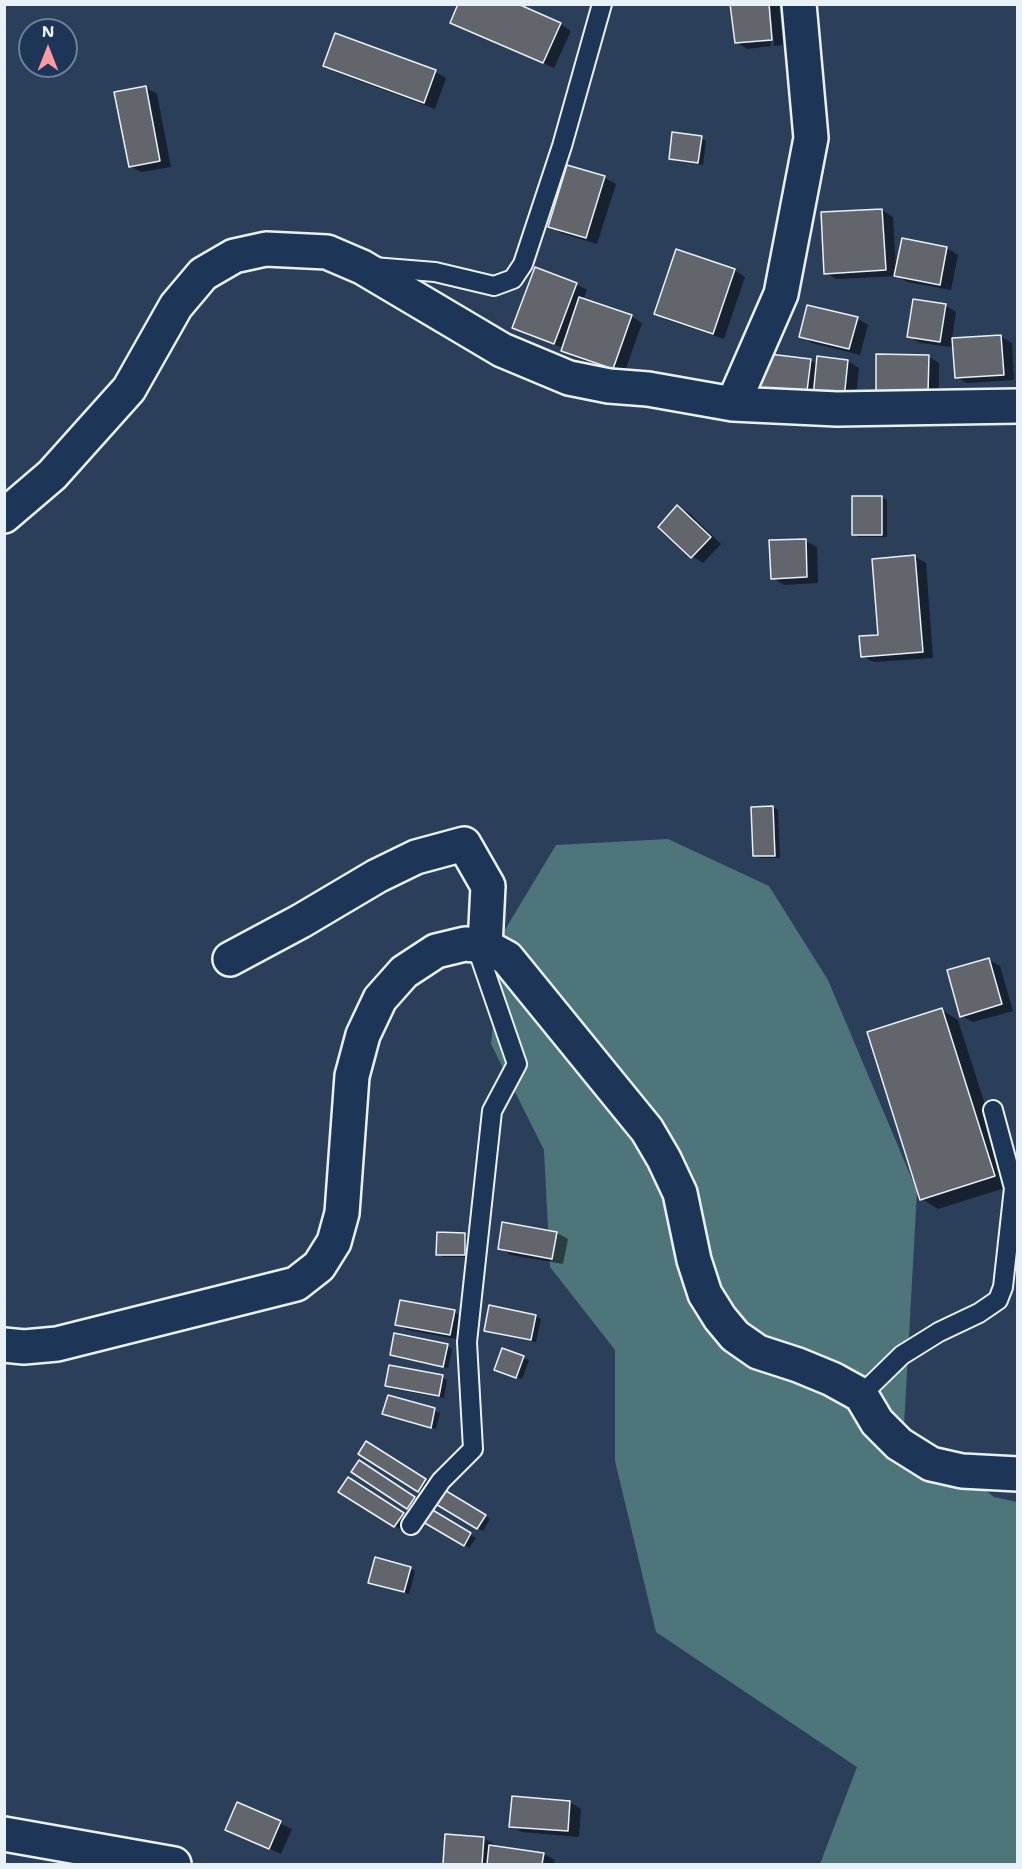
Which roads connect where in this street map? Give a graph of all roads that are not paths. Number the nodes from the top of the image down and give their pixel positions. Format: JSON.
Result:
{"nodes":[{"id":1,"x":602,"y":4,"type":"edge"},
{"id":2,"x":799,"y":4,"type":"edge"},
{"id":3,"x":362,"y":267,"type":"junction"},
{"id":4,"x":733,"y":404,"type":"junction"},
{"id":5,"x":1017,"y":406,"type":"edge"},
{"id":6,"x":4,"y":516,"type":"edge"},
{"id":7,"x":480,"y":946,"type":"junction"},
{"id":8,"x":231,"y":959,"type":"dead end"},
{"id":9,"x":993,"y":1110,"type":"dead end"},
{"id":10,"x":4,"y":1346,"type":"edge"},
{"id":11,"x":861,"y":1395,"type":"junction"},
{"id":12,"x":1017,"y":1474,"type":"edge"},
{"id":13,"x":411,"y":1525,"type":"dead end"},
{"id":14,"x":4,"y":1834,"type":"edge"},
{"id":15,"x":174,"y":1864,"type":"edge"}],
"edges":[{"from":1,"to":3,"type":"lane"},
{"from":2,"to":4,"type":"street"},
{"from":3,"to":4,"type":"street"},
{"from":3,"to":6,"type":"street"},
{"from":4,"to":5,"type":"street"},
{"from":7,"to":8,"type":"street"},
{"from":7,"to":10,"type":"street"},
{"from":7,"to":11,"type":"street"},
{"from":7,"to":13,"type":"lane"},
{"from":9,"to":11,"type":"lane"},
{"from":11,"to":12,"type":"street"},
{"from":14,"to":15,"type":"street"}]}
